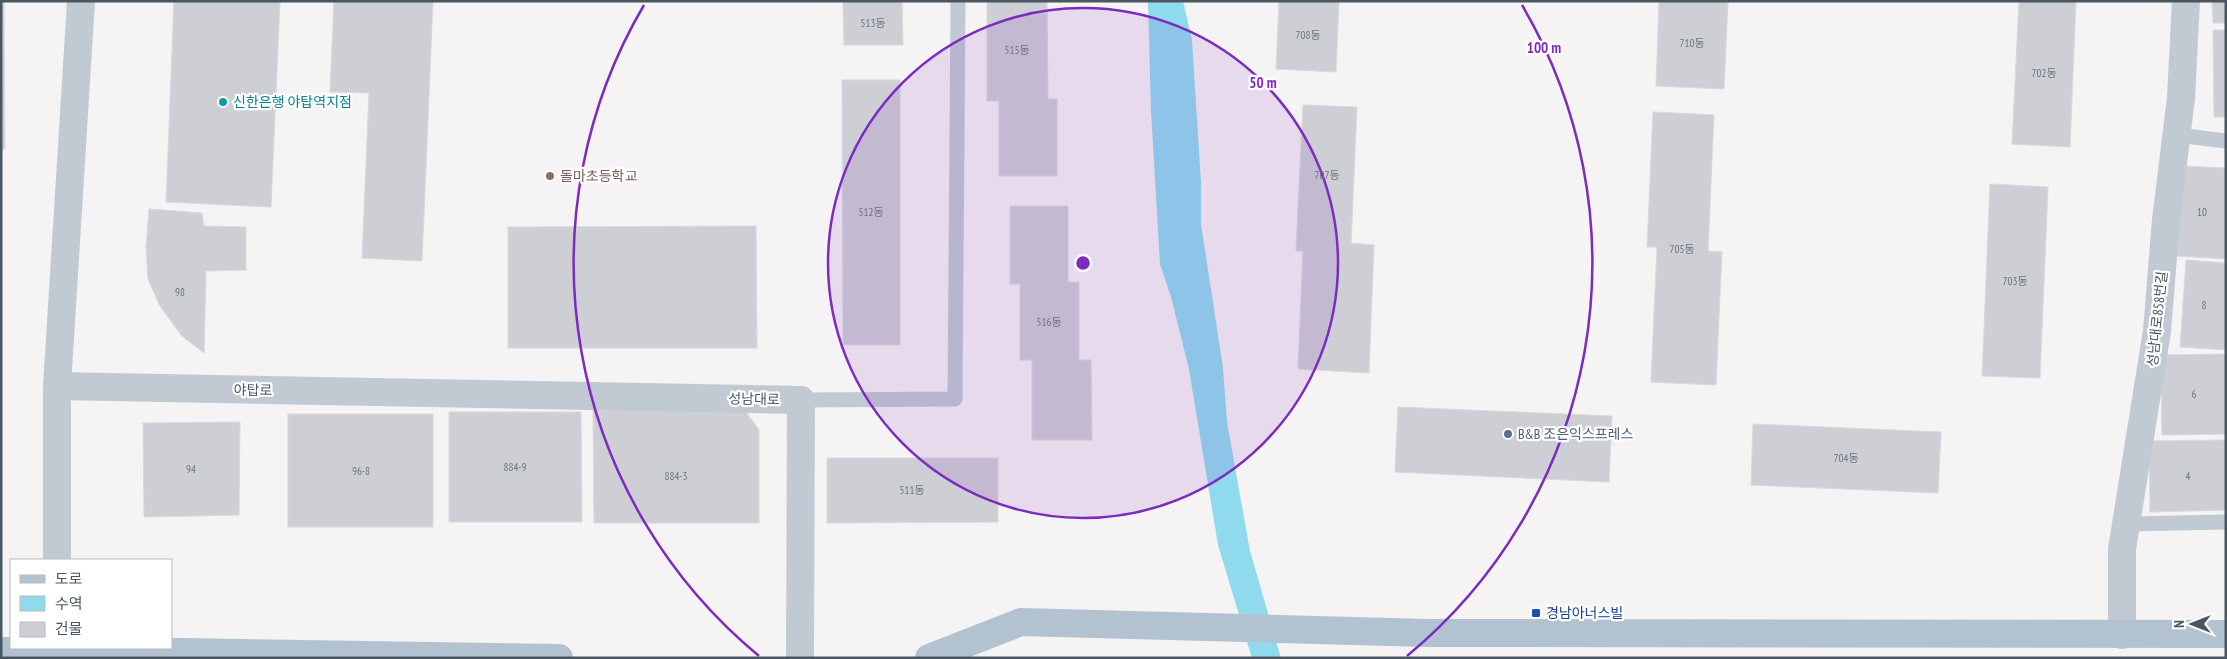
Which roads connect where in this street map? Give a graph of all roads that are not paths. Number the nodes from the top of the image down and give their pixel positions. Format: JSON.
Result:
{"nodes":[{"id":1,"x":81,"y":1,"type":"edge"},
{"id":2,"x":958,"y":1,"type":"edge"},
{"id":3,"x":2186,"y":1,"type":"edge"},
{"id":4,"x":2177,"y":135,"type":"junction"},
{"id":5,"x":2226,"y":141,"type":"edge"},
{"id":6,"x":57,"y":386,"type":"junction"},
{"id":7,"x":449,"y":394,"type":"joint"},
{"id":8,"x":801,"y":400,"type":"junction"},
{"id":9,"x":2226,"y":522,"type":"edge"},
{"id":10,"x":2127,"y":524,"type":"junction"},
{"id":11,"x":57,"y":559,"type":"edge"},
{"id":12,"x":2226,"y":634,"type":"edge"},
{"id":13,"x":2122,"y":635,"type":"junction"},
{"id":14,"x":1,"y":651,"type":"edge"},
{"id":15,"x":57,"y":652,"type":"edge"},
{"id":16,"x":559,"y":658,"type":"edge"},
{"id":17,"x":800,"y":658,"type":"edge"},
{"id":18,"x":929,"y":658,"type":"edge"}],
"edges":[{"from":1,"to":6,"type":"street"},
{"from":2,"to":8,"type":"lane"},
{"from":3,"to":4,"type":"street","name":"성남대로858번길"},
{"from":4,"to":5,"type":"lane"},
{"from":4,"to":10,"type":"street","name":"성남대로858번길"},
{"from":6,"to":7,"type":"street","name":"야탑로"},
{"from":6,"to":11,"type":"street"},
{"from":7,"to":8,"type":"street","name":"성남대로"},
{"from":8,"to":17,"type":"street"},
{"from":9,"to":10,"type":"lane"},
{"from":10,"to":13,"type":"street","name":"성남대로858번길"},
{"from":12,"to":13,"type":"main road"},
{"from":13,"to":18,"type":"main road"},
{"from":14,"to":15,"type":"main road"},
{"from":15,"to":16,"type":"main road"}]}
